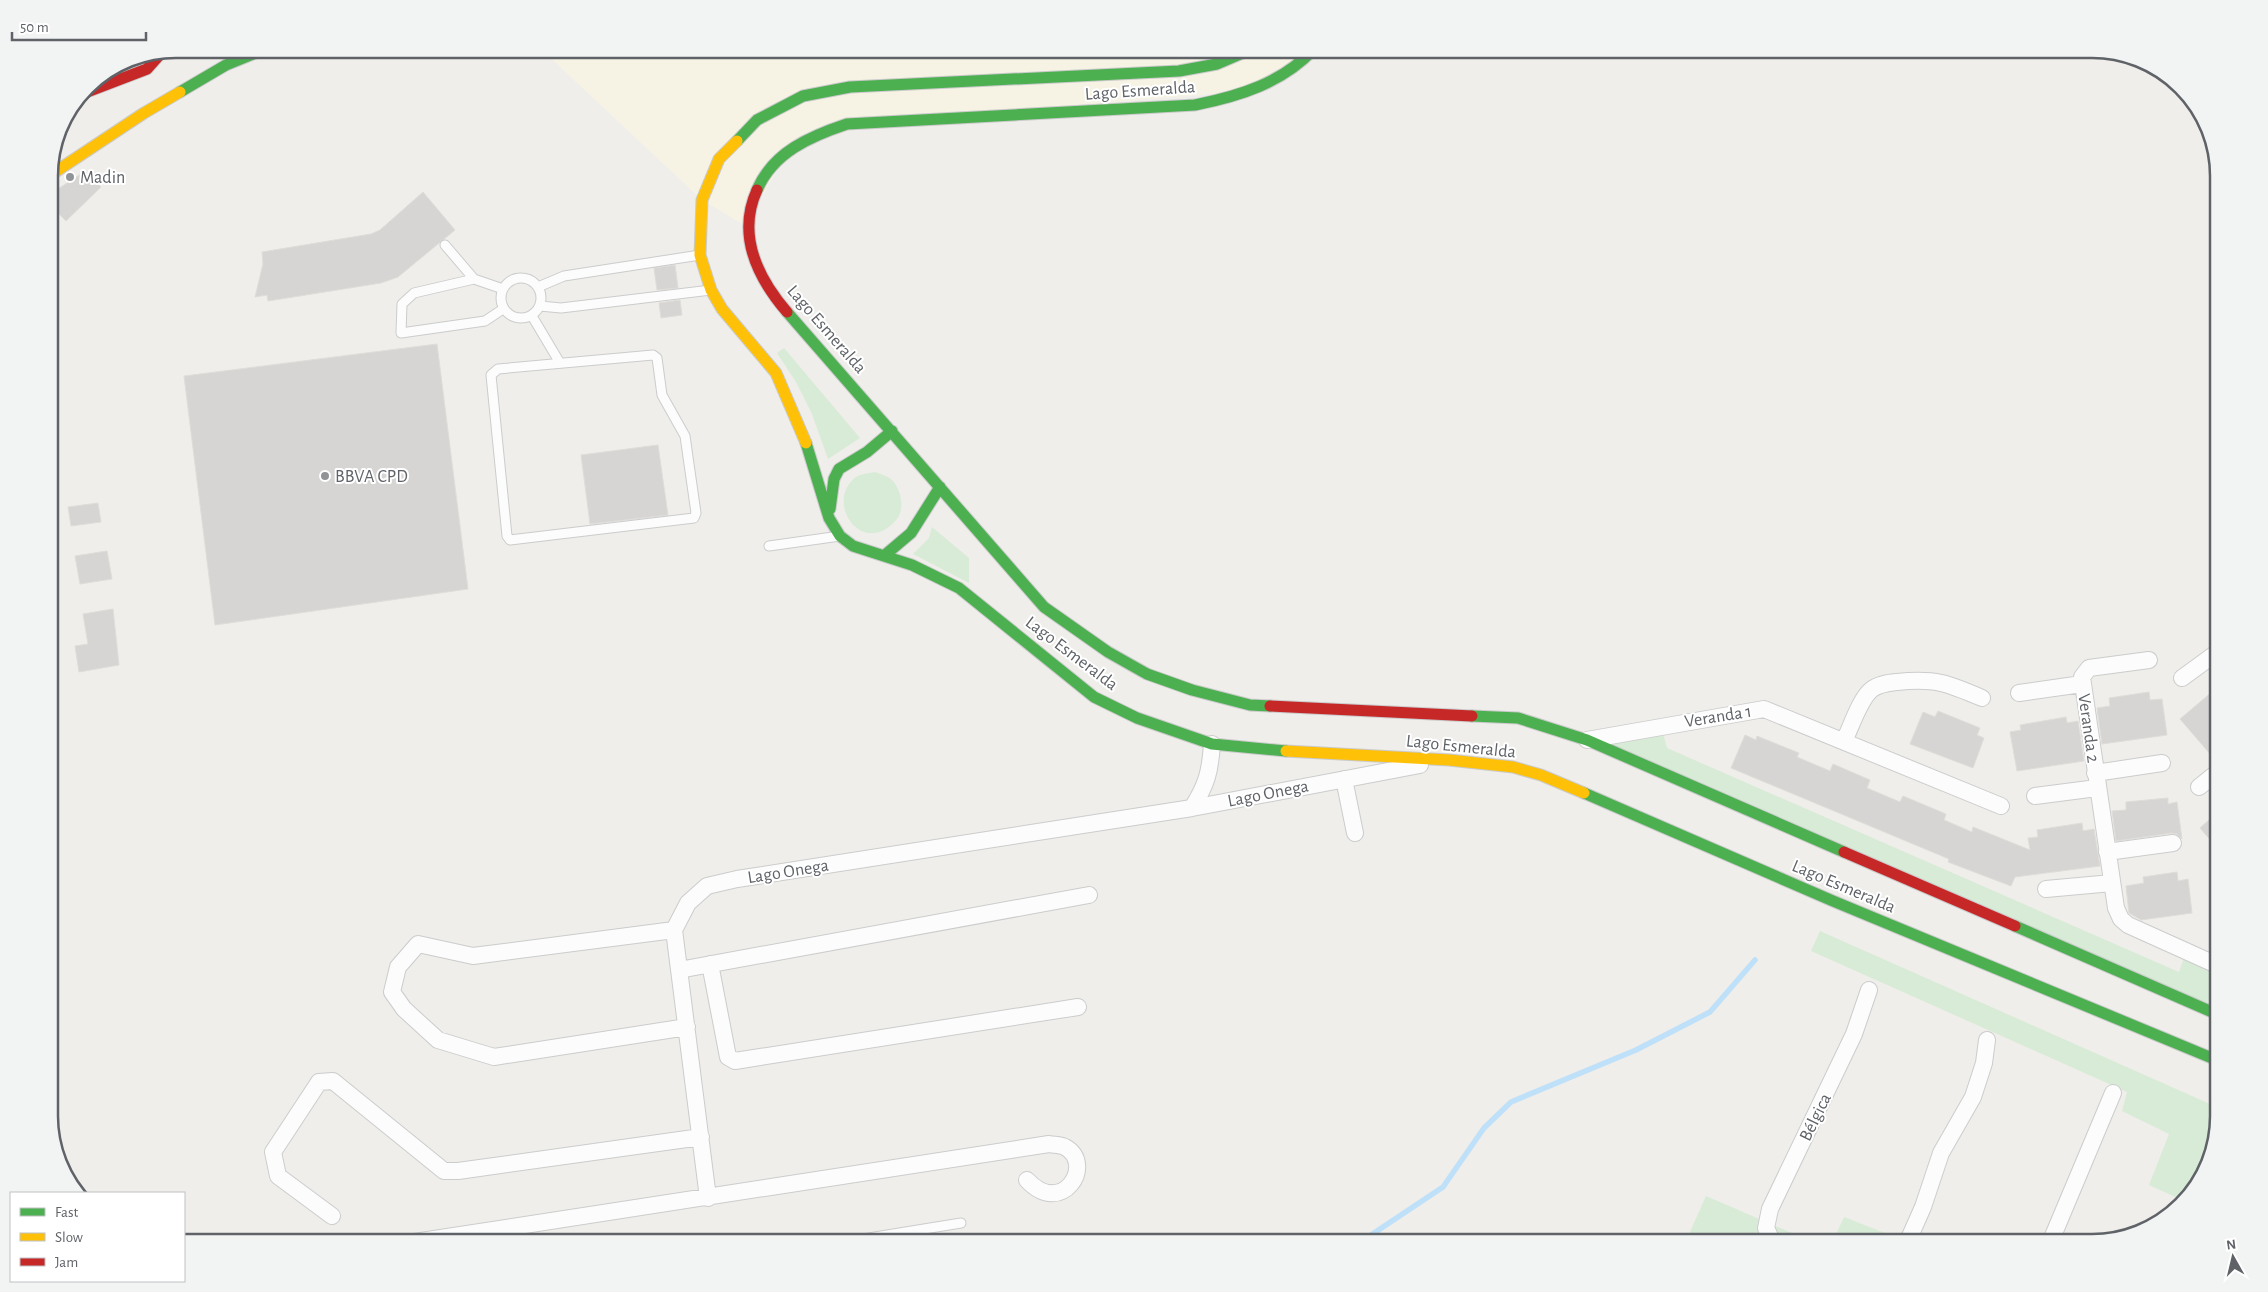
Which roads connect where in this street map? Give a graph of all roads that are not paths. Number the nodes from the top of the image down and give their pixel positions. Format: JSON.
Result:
{"nodes":[{"id":1,"x":244,"y":58,"type":"edge"},
{"id":2,"x":1232,"y":58,"type":"edge"},
{"id":3,"x":1304,"y":58,"type":"edge"},
{"id":4,"x":155,"y":60,"type":"edge"},
{"id":5,"x":96,"y":89,"type":"edge"},
{"id":6,"x":58,"y":170,"type":"edge"},
{"id":7,"x":446,"y":245,"type":"dead end"},
{"id":8,"x":700,"y":256,"type":"junction"},
{"id":9,"x":474,"y":279,"type":"junction"},
{"id":10,"x":538,"y":287,"type":"junction"},
{"id":11,"x":503,"y":289,"type":"junction"},
{"id":12,"x":711,"y":290,"type":"junction"},
{"id":13,"x":540,"y":306,"type":"junction"},
{"id":14,"x":503,"y":309,"type":"junction"},
{"id":15,"x":532,"y":316,"type":"junction"},
{"id":16,"x":560,"y":363,"type":"junction"},
{"id":17,"x":892,"y":431,"type":"junction"},
{"id":18,"x":814,"y":467,"type":"junction"},
{"id":19,"x":839,"y":469,"type":"junction"},
{"id":20,"x":940,"y":487,"type":"junction"},
{"id":21,"x":829,"y":518,"type":"junction"},
{"id":22,"x":840,"y":536,"type":"junction"},
{"id":23,"x":770,"y":546,"type":"dead end"},
{"id":24,"x":885,"y":555,"type":"junction"},
{"id":25,"x":2210,"y":658,"type":"edge"},
{"id":26,"x":2149,"y":660,"type":"dead end"},
{"id":27,"x":2182,"y":678,"type":"dead end"},
{"id":28,"x":2082,"y":684,"type":"junction"},
{"id":29,"x":2019,"y":693,"type":"dead end"},
{"id":30,"x":1982,"y":698,"type":"dead end"},
{"id":31,"x":1587,"y":740,"type":"junction"},
{"id":32,"x":1844,"y":741,"type":"junction"},
{"id":33,"x":1212,"y":744,"type":"junction"},
{"id":34,"x":1449,"y":760,"type":"junction"},
{"id":35,"x":2162,"y":763,"type":"dead end"},
{"id":36,"x":2210,"y":778,"type":"edge"},
{"id":37,"x":1344,"y":779,"type":"junction"},
{"id":38,"x":2096,"y":781,"type":"junction"},
{"id":39,"x":2199,"y":787,"type":"dead end"},
{"id":40,"x":2035,"y":796,"type":"dead end"},
{"id":41,"x":2001,"y":806,"type":"dead end"},
{"id":42,"x":1192,"y":808,"type":"junction"},
{"id":43,"x":1355,"y":833,"type":"dead end"},
{"id":44,"x":2173,"y":842,"type":"dead end"},
{"id":45,"x":2107,"y":852,"type":"junction"},
{"id":46,"x":2112,"y":883,"type":"junction"},
{"id":47,"x":2046,"y":889,"type":"dead end"},
{"id":48,"x":1089,"y":895,"type":"dead end"},
{"id":49,"x":674,"y":930,"type":"junction"},
{"id":50,"x":2210,"y":962,"type":"edge"},
{"id":51,"x":710,"y":964,"type":"junction"},
{"id":52,"x":679,"y":970,"type":"junction"},
{"id":53,"x":1870,"y":990,"type":"dead end"},
{"id":54,"x":1078,"y":1007,"type":"dead end"},
{"id":55,"x":2210,"y":1011,"type":"edge"},
{"id":56,"x":687,"y":1027,"type":"junction"},
{"id":57,"x":1987,"y":1040,"type":"dead end"},
{"id":58,"x":2210,"y":1057,"type":"edge"},
{"id":59,"x":2114,"y":1093,"type":"dead end"},
{"id":60,"x":701,"y":1137,"type":"junction"},
{"id":61,"x":1026,"y":1180,"type":"dead end"},
{"id":62,"x":708,"y":1198,"type":"junction"},
{"id":63,"x":332,"y":1216,"type":"dead end"},
{"id":64,"x":961,"y":1223,"type":"dead end"},
{"id":65,"x":468,"y":1234,"type":"edge"},
{"id":66,"x":893,"y":1234,"type":"edge"},
{"id":67,"x":1769,"y":1234,"type":"edge"},
{"id":68,"x":1911,"y":1234,"type":"edge"},
{"id":69,"x":2054,"y":1234,"type":"edge"}],
"edges":[{"from":1,"to":6,"type":"main road"},
{"from":2,"to":8,"type":"main road","name":"Lago Esmeralda"},
{"from":3,"to":17,"type":"main road","name":"Lago Esmeralda"},
{"from":4,"to":5,"type":"main road"},
{"from":7,"to":9,"type":"lane"},
{"from":8,"to":10,"type":"lane"},
{"from":8,"to":12,"type":"main road","name":"Lago Esmeralda"},
{"from":9,"to":11,"type":"lane"},
{"from":9,"to":14,"type":"lane"},
{"from":10,"to":11,"type":"lane"},
{"from":10,"to":13,"type":"lane"},
{"from":11,"to":14,"type":"lane"},
{"from":12,"to":13,"type":"lane"},
{"from":12,"to":18,"type":"main road","name":"Lago Esmeralda"},
{"from":13,"to":15,"type":"lane"},
{"from":14,"to":15,"type":"lane"},
{"from":15,"to":16,"type":"lane"},
{"from":16,"to":16,"type":"lane"},
{"from":17,"to":19,"type":"main road"},
{"from":17,"to":20,"type":"main road","name":"Lago Esmeralda"},
{"from":18,"to":19,"type":"main road"},
{"from":18,"to":21,"type":"main road","name":"Lago Esmeralda"},
{"from":19,"to":21,"type":"main road"},
{"from":20,"to":24,"type":"main road"},
{"from":20,"to":31,"type":"main road","name":"Lago Esmeralda"},
{"from":21,"to":22,"type":"main road","name":"Lago Esmeralda"},
{"from":22,"to":23,"type":"lane"},
{"from":22,"to":24,"type":"main road","name":"Lago Esmeralda"},
{"from":24,"to":33,"type":"main road","name":"Lago Esmeralda"},
{"from":25,"to":27,"type":"street"},
{"from":26,"to":28,"type":"street","name":"Veranda 2"},
{"from":28,"to":29,"type":"street","name":"Veranda 2"},
{"from":28,"to":38,"type":"street","name":"Veranda 2"},
{"from":30,"to":32,"type":"street"},
{"from":31,"to":32,"type":"street","name":"Veranda 1"},
{"from":31,"to":55,"type":"main road","name":"Lago Esmeralda"},
{"from":32,"to":41,"type":"street","name":"Veranda 1"},
{"from":33,"to":34,"type":"main road","name":"Lago Esmeralda"},
{"from":33,"to":42,"type":"street","name":"Lago Onega"},
{"from":34,"to":37,"type":"street","name":"Lago Onega"},
{"from":34,"to":58,"type":"main road","name":"Lago Esmeralda"},
{"from":35,"to":38,"type":"street","name":"Veranda 2"},
{"from":36,"to":39,"type":"street"},
{"from":37,"to":42,"type":"street","name":"Lago Onega"},
{"from":37,"to":43,"type":"street"},
{"from":38,"to":40,"type":"street","name":"Veranda 2"},
{"from":38,"to":45,"type":"street","name":"Veranda 2"},
{"from":42,"to":49,"type":"street","name":"Lago Onega"},
{"from":44,"to":45,"type":"street"},
{"from":45,"to":46,"type":"street","name":"Veranda 2"},
{"from":46,"to":47,"type":"street"},
{"from":46,"to":50,"type":"street","name":"Veranda 2"},
{"from":48,"to":51,"type":"street"},
{"from":49,"to":52,"type":"street"},
{"from":49,"to":56,"type":"street"},
{"from":51,"to":52,"type":"street"},
{"from":51,"to":54,"type":"street"},
{"from":52,"to":56,"type":"street"},
{"from":53,"to":67,"type":"street","name":"Bélgica"},
{"from":56,"to":60,"type":"street"},
{"from":57,"to":68,"type":"street"},
{"from":59,"to":69,"type":"street"},
{"from":60,"to":62,"type":"street"},
{"from":60,"to":63,"type":"street"},
{"from":61,"to":62,"type":"street"},
{"from":62,"to":65,"type":"street"},
{"from":64,"to":66,"type":"lane"}]}
